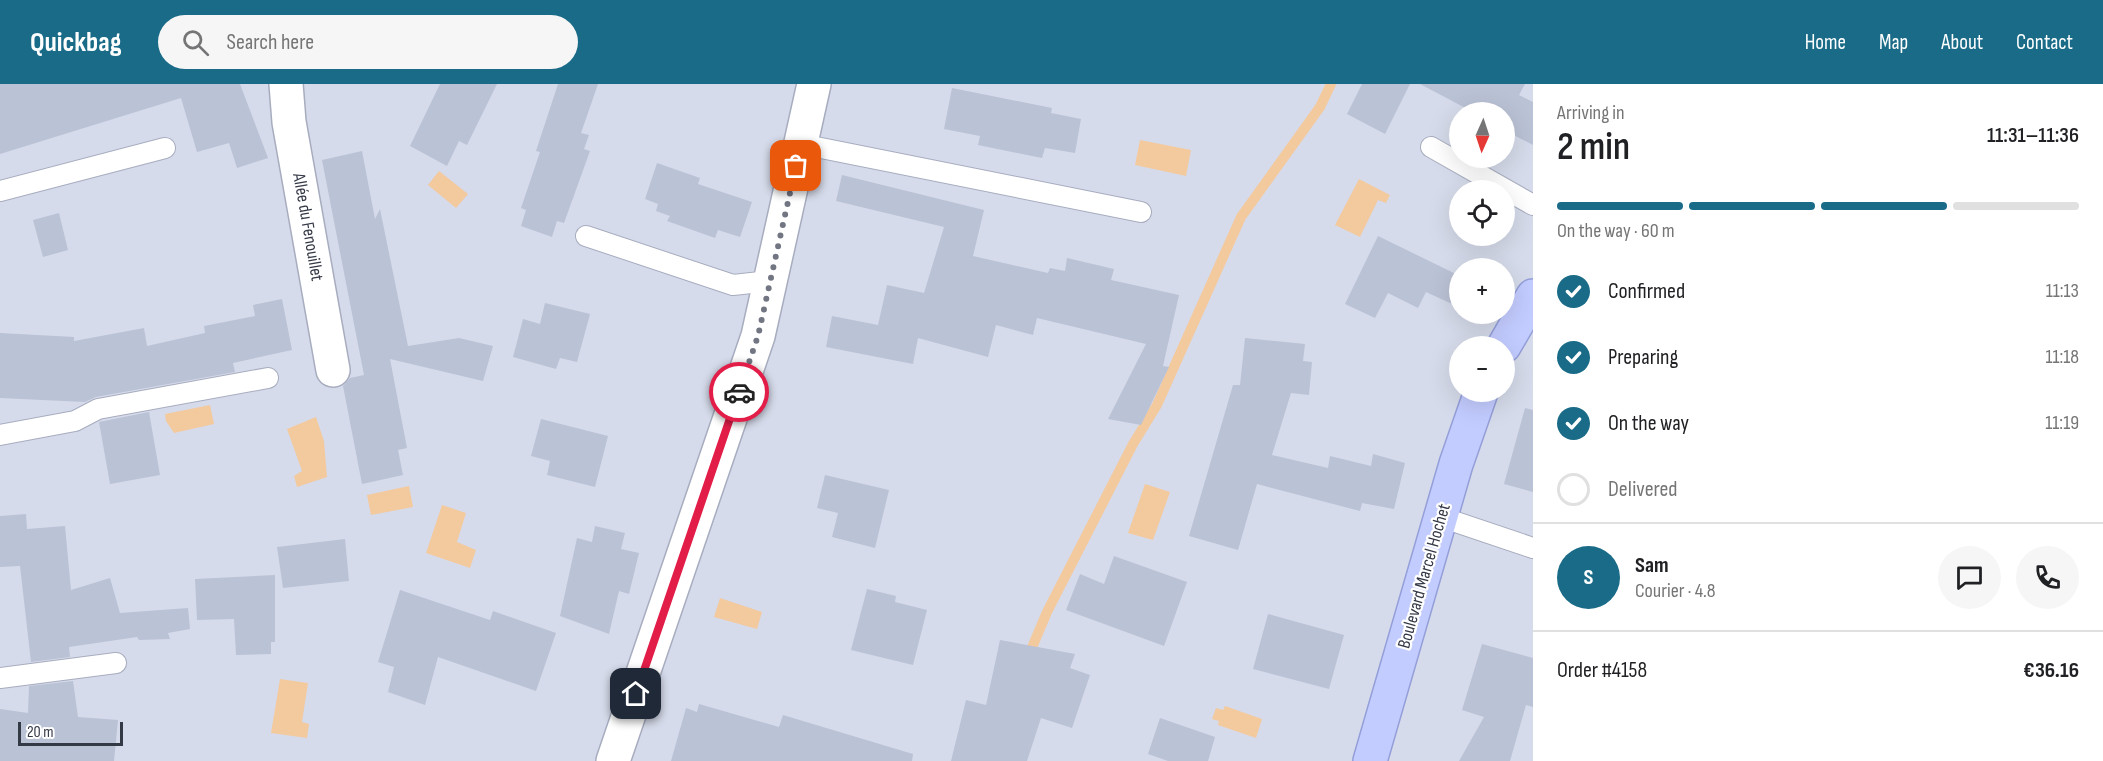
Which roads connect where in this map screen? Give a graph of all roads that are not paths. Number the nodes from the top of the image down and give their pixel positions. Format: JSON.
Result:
{"nodes":[{"id":1,"x":286,"y":84,"type":"edge"},
{"id":2,"x":814,"y":84,"type":"edge"},
{"id":3,"x":801,"y":144,"type":"junction"},
{"id":4,"x":165,"y":147,"type":"dead end"},
{"id":5,"x":1431,"y":147,"type":"dead end"},
{"id":6,"x":0,"y":191,"type":"edge"},
{"id":7,"x":1533,"y":205,"type":"edge"},
{"id":8,"x":1141,"y":212,"type":"dead end"},
{"id":9,"x":586,"y":236,"type":"dead end"},
{"id":10,"x":771,"y":281,"type":"junction"},
{"id":11,"x":1533,"y":296,"type":"edge"},
{"id":12,"x":1510,"y":336,"type":"edge"},
{"id":13,"x":333,"y":370,"type":"dead end"},
{"id":14,"x":268,"y":378,"type":"dead end"},
{"id":15,"x":1478,"y":402,"type":"edge"},
{"id":16,"x":0,"y":435,"type":"edge"},
{"id":17,"x":1441,"y":517,"type":"junction"},
{"id":18,"x":1533,"y":548,"type":"edge"},
{"id":19,"x":116,"y":663,"type":"dead end"},
{"id":20,"x":0,"y":678,"type":"edge"},
{"id":21,"x":613,"y":761,"type":"edge"},
{"id":22,"x":1370,"y":761,"type":"edge"}],
"edges":[{"from":1,"to":13,"type":"street","name":"Allée du Fenouillet"},
{"from":2,"to":3,"type":"street"},
{"from":3,"to":8,"type":"lane"},
{"from":3,"to":10,"type":"street"},
{"from":4,"to":6,"type":"lane"},
{"from":5,"to":7,"type":"lane"},
{"from":9,"to":10,"type":"lane"},
{"from":10,"to":21,"type":"street"},
{"from":11,"to":12,"type":"street"},
{"from":14,"to":16,"type":"lane"},
{"from":15,"to":17,"type":"street","name":"Boulevard Marcel Hochet"},
{"from":17,"to":18,"type":"lane"},
{"from":17,"to":22,"type":"street","name":"Boulevard Marcel Hochet"},
{"from":19,"to":20,"type":"lane"}]}
